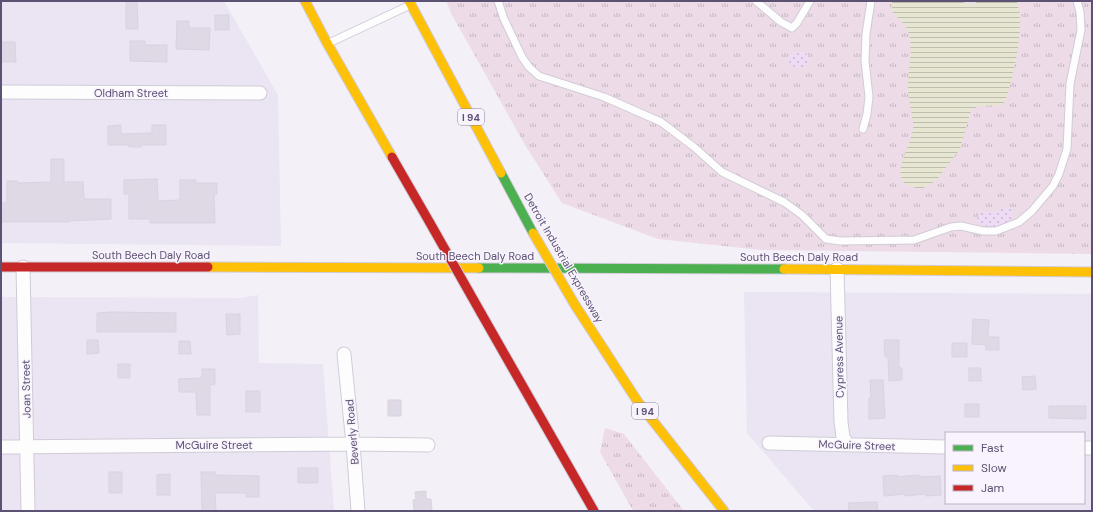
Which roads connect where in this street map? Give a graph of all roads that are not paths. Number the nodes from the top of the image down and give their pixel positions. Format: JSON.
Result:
{"nodes":[{"id":1,"x":305,"y":1,"type":"edge"},
{"id":2,"x":498,"y":1,"type":"edge"},
{"id":3,"x":756,"y":1,"type":"edge"},
{"id":4,"x":810,"y":1,"type":"edge"},
{"id":5,"x":870,"y":1,"type":"edge"},
{"id":6,"x":1077,"y":1,"type":"edge"},
{"id":7,"x":410,"y":3,"type":"edge"},
{"id":8,"x":327,"y":44,"type":"junction"},
{"id":9,"x":1,"y":92,"type":"edge"},
{"id":10,"x":260,"y":93,"type":"dead end"},
{"id":11,"x":863,"y":129,"type":"dead end"},
{"id":12,"x":1,"y":267,"type":"edge"},
{"id":13,"x":23,"y":267,"type":"junction"},
{"id":14,"x":838,"y":268,"type":"junction"},
{"id":15,"x":1092,"y":272,"type":"edge"},
{"id":16,"x":344,"y":354,"type":"dead end"},
{"id":17,"x":769,"y":443,"type":"dead end"},
{"id":18,"x":353,"y":444,"type":"junction"},
{"id":19,"x":847,"y":444,"type":"junction"},
{"id":20,"x":428,"y":445,"type":"dead end"},
{"id":21,"x":1,"y":447,"type":"edge"},
{"id":22,"x":27,"y":447,"type":"junction"},
{"id":23,"x":945,"y":447,"type":"edge"},
{"id":24,"x":28,"y":511,"type":"edge"},
{"id":25,"x":358,"y":511,"type":"edge"},
{"id":26,"x":594,"y":511,"type":"edge"},
{"id":27,"x":724,"y":511,"type":"edge"}],
"edges":[{"from":1,"to":8,"type":"main road"},
{"from":2,"to":6,"type":"lane"},
{"from":3,"to":4,"type":"lane"},
{"from":5,"to":11,"type":"lane"},
{"from":7,"to":8,"type":"lane"},
{"from":7,"to":27,"type":"main road","name":"Detroit Industrial Expressway","number":"I 94","bridge":true},
{"from":8,"to":26,"type":"main road","bridge":true},
{"from":9,"to":10,"type":"street","name":"Oldham Street"},
{"from":12,"to":13,"type":"main road","name":"South Beech Daly Road"},
{"from":13,"to":14,"type":"main road","name":"South Beech Daly Road"},
{"from":13,"to":22,"type":"street","name":"Joan Street"},
{"from":14,"to":15,"type":"main road","name":"South Beech Daly Road"},
{"from":14,"to":19,"type":"street","name":"Cypress Avenue"},
{"from":16,"to":18,"type":"street","name":"Beverly Road"},
{"from":17,"to":19,"type":"street","name":"McGuire Street"},
{"from":18,"to":20,"type":"street","name":"McGuire Street"},
{"from":18,"to":22,"type":"street","name":"McGuire Street"},
{"from":18,"to":25,"type":"street","name":"Beverly Road"},
{"from":19,"to":23,"type":"street","name":"McGuire Street"},
{"from":21,"to":22,"type":"street","name":"McGuire Street"},
{"from":22,"to":24,"type":"street","name":"Joan Street"}]}
